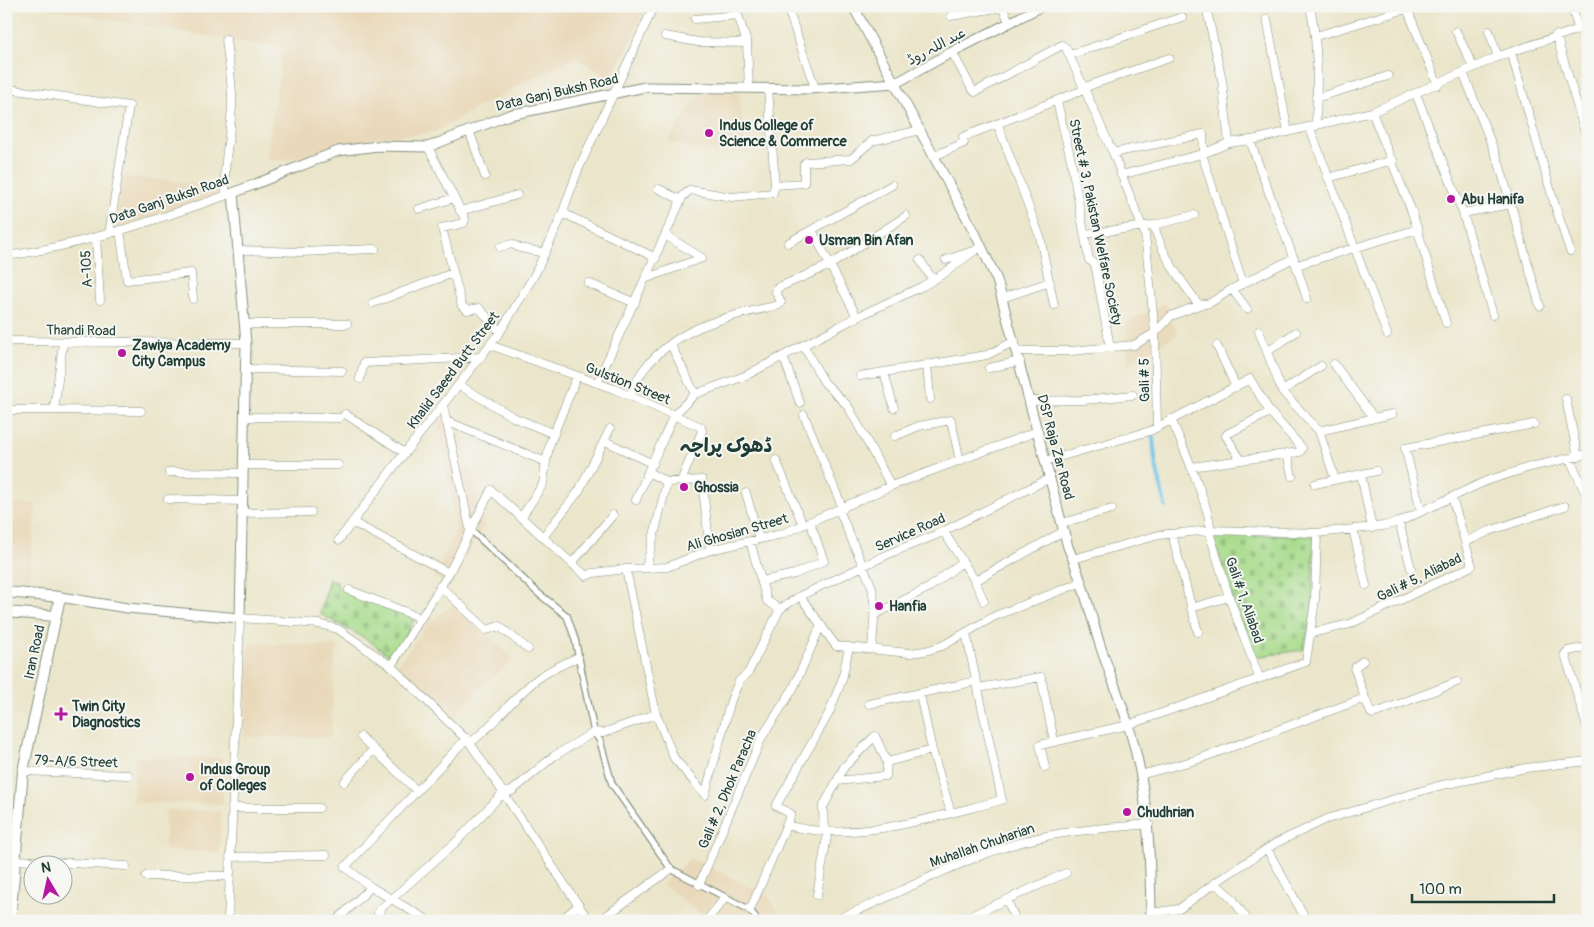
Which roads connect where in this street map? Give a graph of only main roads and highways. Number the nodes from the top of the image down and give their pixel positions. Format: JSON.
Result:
{"nodes":[{"id":1,"x":6,"y":592,"type":"edge"},
{"id":2,"x":6,"y":612,"type":"edge"},
{"id":3,"x":56,"y":616,"type":"junction"},
{"id":4,"x":10,"y":921,"type":"edge"}],
"edges":[{"from":1,"to":3,"type":"main road","name":"Iran Road"},
{"from":2,"to":3,"type":"main road"},
{"from":3,"to":4,"type":"main road","name":"Iran Road"}]}
